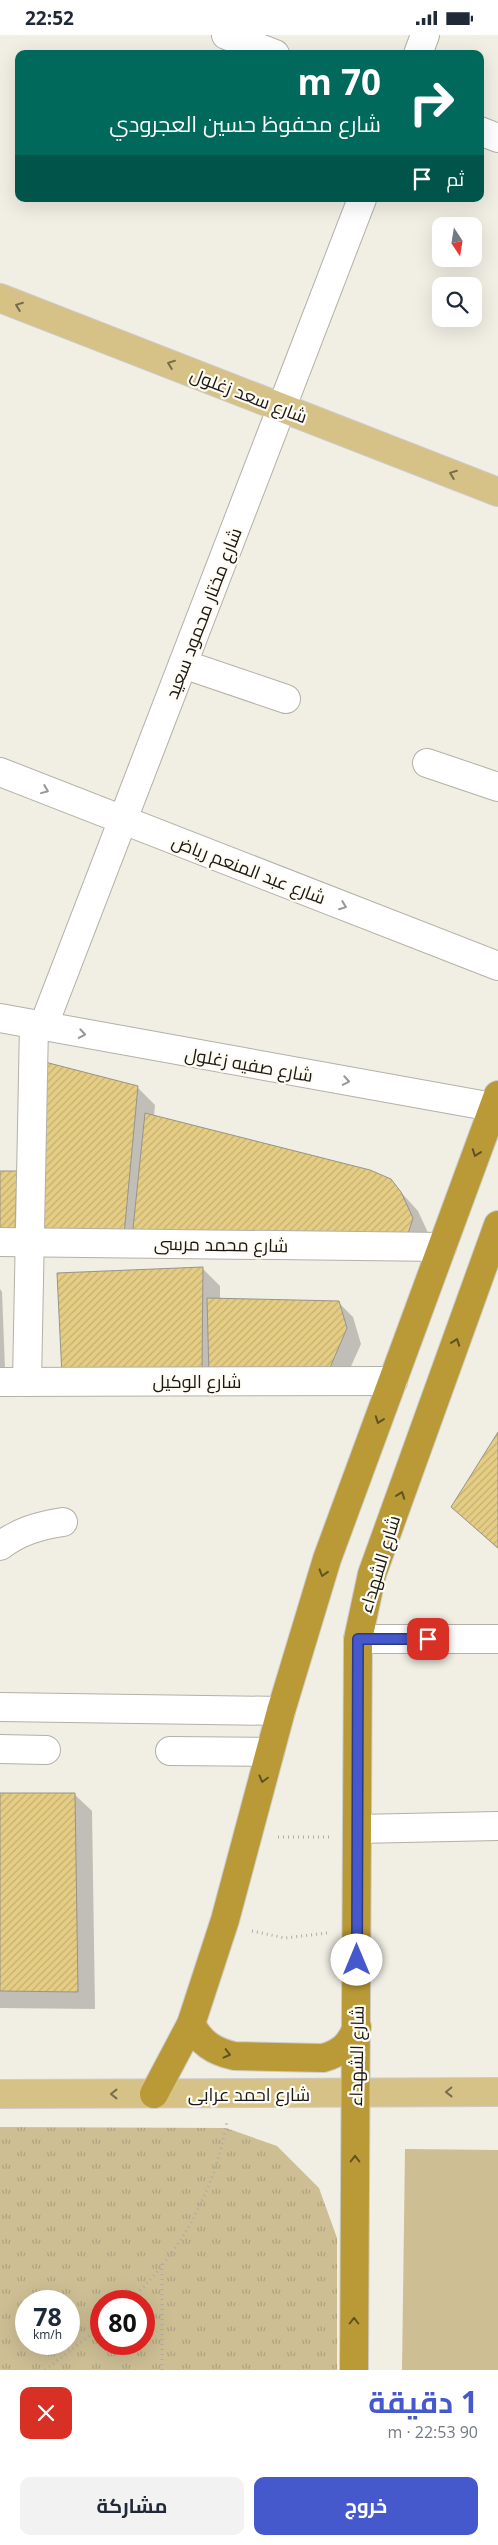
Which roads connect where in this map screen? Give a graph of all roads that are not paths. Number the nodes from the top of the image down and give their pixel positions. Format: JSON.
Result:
{"nodes":[{"id":1,"x":226,"y":35,"type":"edge"},
{"id":2,"x":425,"y":35,"type":"edge"},
{"id":3,"x":265,"y":50,"type":"edge"},
{"id":4,"x":419,"y":50,"type":"edge"},
{"id":5,"x":484,"y":133,"type":"edge"},
{"id":6,"x":498,"y":138,"type":"edge"},
{"id":7,"x":361,"y":202,"type":"edge"},
{"id":8,"x":0,"y":299,"type":"edge"},
{"id":9,"x":282,"y":407,"type":"junction"},
{"id":10,"x":498,"y":492,"type":"edge"},
{"id":11,"x":183,"y":664,"type":"junction"},
{"id":12,"x":286,"y":699,"type":"dead end"},
{"id":13,"x":427,"y":763,"type":"dead end"},
{"id":14,"x":0,"y":772,"type":"edge"},
{"id":15,"x":498,"y":787,"type":"edge"},
{"id":16,"x":123,"y":820,"type":"junction"},
{"id":17,"x":498,"y":966,"type":"edge"},
{"id":18,"x":0,"y":1019,"type":"edge"},
{"id":19,"x":39,"y":1026,"type":"junction"},
{"id":20,"x":496,"y":1103,"type":"edge"},
{"id":21,"x":0,"y":1242,"type":"edge"},
{"id":22,"x":30,"y":1242,"type":"junction"},
{"id":23,"x":495,"y":1242,"type":"edge"},
{"id":24,"x":442,"y":1247,"type":"junction"},
{"id":25,"x":393,"y":1381,"type":"junction"},
{"id":26,"x":0,"y":1382,"type":"edge"},
{"id":27,"x":27,"y":1382,"type":"junction"},
{"id":28,"x":63,"y":1522,"type":"dead end"},
{"id":29,"x":0,"y":1546,"type":"edge"},
{"id":30,"x":358,"y":1639,"type":"junction"},
{"id":31,"x":498,"y":1639,"type":"edge"},
{"id":32,"x":0,"y":1707,"type":"edge"},
{"id":33,"x":281,"y":1711,"type":"junction"},
{"id":34,"x":0,"y":1749,"type":"edge"},
{"id":35,"x":46,"y":1750,"type":"dead end"},
{"id":36,"x":170,"y":1751,"type":"dead end"},
{"id":37,"x":270,"y":1752,"type":"junction"},
{"id":38,"x":498,"y":1826,"type":"edge"},
{"id":39,"x":357,"y":1833,"type":"junction"},
{"id":40,"x":191,"y":2024,"type":"junction"},
{"id":41,"x":357,"y":2027,"type":"junction"},
{"id":42,"x":498,"y":2092,"type":"edge"},
{"id":43,"x":356,"y":2093,"type":"junction"},
{"id":44,"x":0,"y":2094,"type":"edge"},
{"id":45,"x":154,"y":2094,"type":"junction"},
{"id":46,"x":354,"y":2370,"type":"edge"}],
"edges":[{"from":1,"to":3,"type":"street"},
{"from":2,"to":4,"type":"street"},
{"from":5,"to":6,"type":"street"},
{"from":7,"to":9,"type":"street","name":"شارع مختار محمود سعيد"},
{"from":9,"to":8,"type":"main road","name":"شارع سعد زغلول","one_way":true},
{"from":10,"to":9,"type":"main road","name":"شارع سعد زغلول","one_way":true},
{"from":9,"to":11,"type":"street","name":"شارع مختار محمود سعيد"},
{"from":11,"to":12,"type":"street"},
{"from":11,"to":16,"type":"street","name":"شارع مختار محمود سعيد"},
{"from":13,"to":15,"type":"street"},
{"from":14,"to":16,"type":"street","name":"شارع عبد المنعم رياض","one_way":true},
{"from":16,"to":17,"type":"street","name":"شارع عبد المنعم رياض","one_way":true},
{"from":16,"to":19,"type":"street","name":"شارع مختار محمود سعيد"},
{"from":18,"to":19,"type":"street","name":"شارع صفيه زغلول"},
{"from":19,"to":20,"type":"street","name":"شارع صفيه زغلول","one_way":true},
{"from":19,"to":22,"type":"street"},
{"from":20,"to":24,"type":"highway","one_way":true},
{"from":21,"to":22,"type":"street","name":"شارع محمد مرسى"},
{"from":22,"to":24,"type":"street","name":"شارع محمد مرسى"},
{"from":22,"to":27,"type":"street"},
{"from":30,"to":23,"type":"highway","name":"شارع الشهداء","one_way":true},
{"from":24,"to":25,"type":"highway"},
{"from":25,"to":27,"type":"street","name":"شارع الوكيل"},
{"from":25,"to":33,"type":"highway","one_way":true},
{"from":26,"to":27,"type":"street","name":"شارع الوكيل"},
{"from":28,"to":29,"type":"street"},
{"from":30,"to":31,"type":"street"},
{"from":30,"to":39,"type":"highway","name":"شارع الشهداء"},
{"from":32,"to":33,"type":"street"},
{"from":33,"to":37,"type":"highway"},
{"from":34,"to":35,"type":"street"},
{"from":36,"to":37,"type":"street"},
{"from":37,"to":40,"type":"highway","one_way":true},
{"from":38,"to":39,"type":"street"},
{"from":39,"to":41,"type":"highway","name":"شارع الشهداء"},
{"from":40,"to":41,"type":"highway","one_way":true},
{"from":40,"to":45,"type":"highway"},
{"from":41,"to":43,"type":"highway","name":"شارع الشهداء"},
{"from":42,"to":43,"type":"main road","name":"شارع احمد عرابى","one_way":true},
{"from":43,"to":45,"type":"main road","name":"شارع احمد عرابى"},
{"from":46,"to":43,"type":"highway","name":"شارع الشهداء","one_way":true},
{"from":45,"to":44,"type":"main road","name":"شارع احمد عرابى","one_way":true}]}
